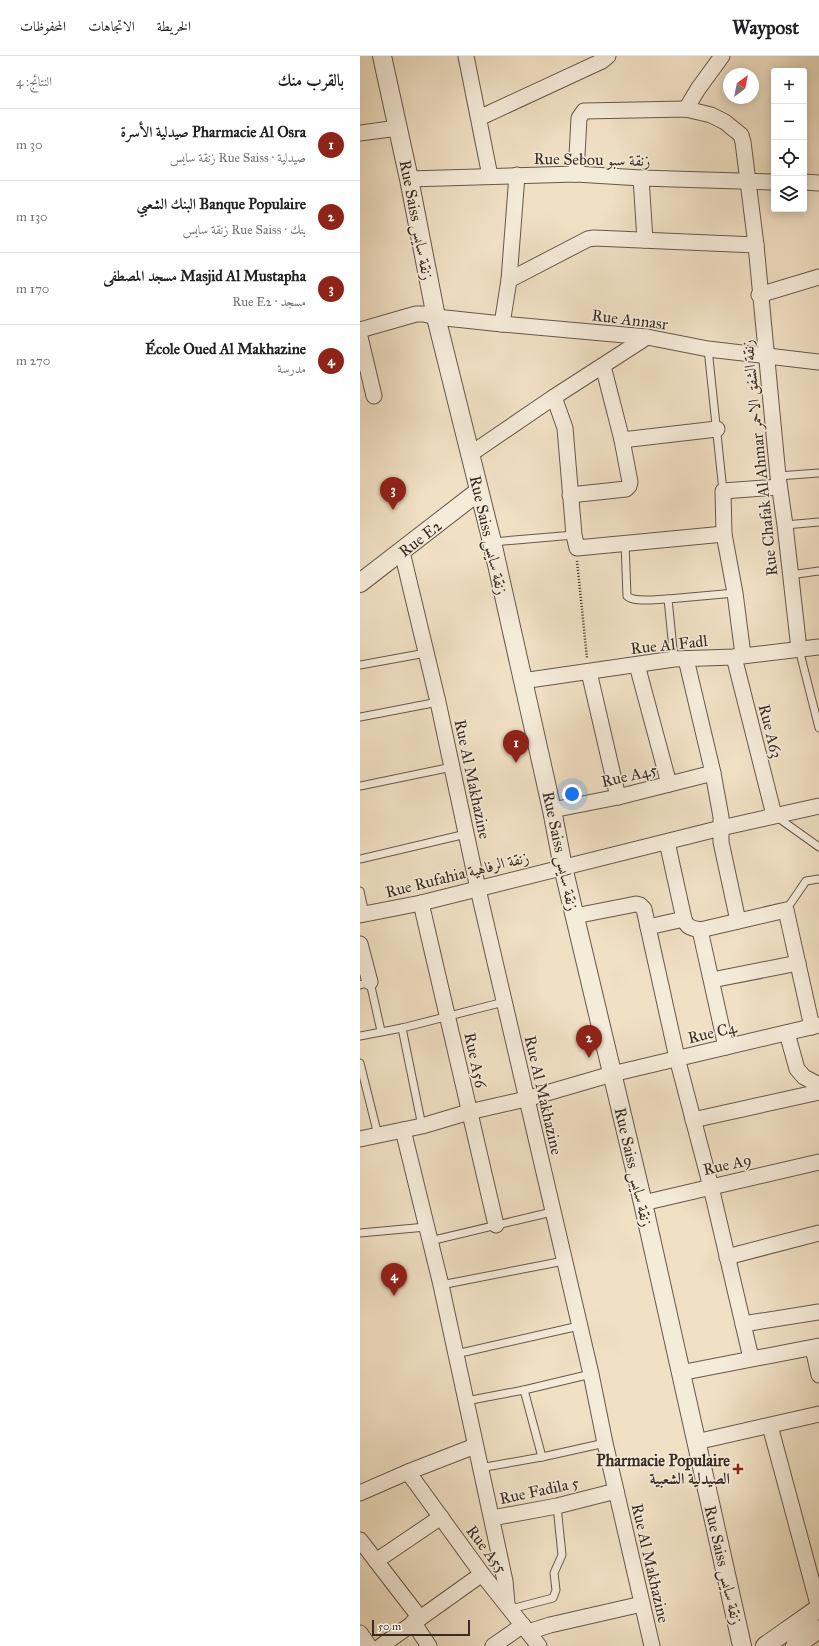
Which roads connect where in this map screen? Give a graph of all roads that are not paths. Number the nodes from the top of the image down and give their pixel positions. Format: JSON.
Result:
{"nodes":[{"id":1,"x":382,"y":56,"type":"edge"},
{"id":2,"x":466,"y":56,"type":"edge"},
{"id":3,"x":608,"y":56,"type":"edge"},
{"id":4,"x":722,"y":56,"type":"edge"},
{"id":5,"x":686,"y":109,"type":"junction"},
{"id":6,"x":479,"y":118,"type":"junction"},
{"id":7,"x":398,"y":128,"type":"junction"},
{"id":8,"x":360,"y":133,"type":"edge"},
{"id":9,"x":576,"y":174,"type":"junction"},
{"id":10,"x":517,"y":175,"type":"junction"},
{"id":11,"x":490,"y":176,"type":"junction"},
{"id":12,"x":641,"y":178,"type":"junction"},
{"id":13,"x":409,"y":179,"type":"junction"},
{"id":14,"x":748,"y":181,"type":"junction"},
{"id":15,"x":771,"y":182,"type":"edge"},
{"id":16,"x":807,"y":182,"type":"edge"},
{"id":17,"x":819,"y":183,"type":"edge"},
{"id":18,"x":645,"y":240,"type":"junction"},
{"id":19,"x":756,"y":245,"type":"junction"},
{"id":20,"x":819,"y":277,"type":"edge"},
{"id":21,"x":509,"y":280,"type":"junction"},
{"id":22,"x":759,"y":295,"type":"junction"},
{"id":23,"x":436,"y":317,"type":"junction"},
{"id":24,"x":502,"y":324,"type":"junction"},
{"id":25,"x":360,"y":330,"type":"edge"},
{"id":26,"x":360,"y":337,"type":"edge"},
{"id":27,"x":647,"y":337,"type":"junction"},
{"id":28,"x":708,"y":349,"type":"junction"},
{"id":29,"x":766,"y":356,"type":"junction"},
{"id":30,"x":819,"y":362,"type":"edge"},
{"id":31,"x":602,"y":366,"type":"junction"},
{"id":32,"x":374,"y":396,"type":"dead end"},
{"id":33,"x":554,"y":397,"type":"junction"},
{"id":34,"x":717,"y":429,"type":"junction"},
{"id":35,"x":622,"y":440,"type":"junction"},
{"id":36,"x":469,"y":456,"type":"junction"},
{"id":37,"x":819,"y":473,"type":"edge"},
{"id":38,"x":778,"y":482,"type":"junction"},
{"id":39,"x":479,"y":491,"type":"junction"},
{"id":40,"x":723,"y":491,"type":"junction"},
{"id":41,"x":570,"y":495,"type":"junction"},
{"id":42,"x":819,"y":522,"type":"edge"},
{"id":43,"x":785,"y":525,"type":"junction"},
{"id":44,"x":724,"y":534,"type":"junction"},
{"id":45,"x":575,"y":541,"type":"junction"},
{"id":46,"x":492,"y":542,"type":"junction"},
{"id":47,"x":625,"y":543,"type":"junction"},
{"id":48,"x":402,"y":552,"type":"junction"},
{"id":49,"x":819,"y":571,"type":"edge"},
{"id":50,"x":790,"y":575,"type":"junction"},
{"id":51,"x":360,"y":583,"type":"edge"},
{"id":52,"x":735,"y":593,"type":"junction"},
{"id":53,"x":668,"y":599,"type":"junction"},
{"id":54,"x":819,"y":647,"type":"edge"},
{"id":55,"x":799,"y":649,"type":"junction"},
{"id":56,"x":426,"y":654,"type":"junction"},
{"id":57,"x":738,"y":656,"type":"junction"},
{"id":58,"x":680,"y":659,"type":"junction"},
{"id":59,"x":360,"y":665,"type":"edge"},
{"id":60,"x":637,"y":665,"type":"junction"},
{"id":61,"x":589,"y":672,"type":"junction"},
{"id":62,"x":522,"y":682,"type":"junction"},
{"id":63,"x":438,"y":702,"type":"junction"},
{"id":64,"x":360,"y":717,"type":"edge"},
{"id":65,"x":819,"y":728,"type":"edge"},
{"id":66,"x":452,"y":767,"type":"junction"},
{"id":67,"x":713,"y":772,"type":"junction"},
{"id":68,"x":669,"y":784,"type":"junction"},
{"id":69,"x":360,"y":786,"type":"edge"},
{"id":70,"x":618,"y":797,"type":"junction"},
{"id":71,"x":819,"y":806,"type":"edge"},
{"id":72,"x":552,"y":810,"type":"junction"},
{"id":73,"x":774,"y":815,"type":"junction"},
{"id":74,"x":721,"y":828,"type":"junction"},
{"id":75,"x":466,"y":834,"type":"junction"},
{"id":76,"x":668,"y":842,"type":"junction"},
{"id":77,"x":819,"y":847,"type":"edge"},
{"id":78,"x":360,"y":859,"type":"edge"},
{"id":79,"x":563,"y":867,"type":"junction"},
{"id":80,"x":819,"y":879,"type":"edge"},
{"id":81,"x":478,"y":889,"type":"junction"},
{"id":82,"x":360,"y":891,"type":"edge"},
{"id":83,"x":421,"y":903,"type":"junction"},
{"id":84,"x":786,"y":910,"type":"junction"},
{"id":85,"x":363,"y":915,"type":"edge"},
{"id":86,"x":575,"y":916,"type":"junction"},
{"id":87,"x":684,"y":919,"type":"junction"},
{"id":88,"x":738,"y":921,"type":"junction"},
{"id":89,"x":648,"y":927,"type":"junction"},
{"id":90,"x":700,"y":930,"type":"junction"},
{"id":91,"x":360,"y":944,"type":"edge"},
{"id":92,"x":798,"y":963,"type":"junction"},
{"id":93,"x":712,"y":980,"type":"junction"},
{"id":94,"x":365,"y":984,"type":"edge"},
{"id":95,"x":504,"y":1002,"type":"junction"},
{"id":96,"x":448,"y":1016,"type":"junction"},
{"id":97,"x":816,"y":1026,"type":"edge"},
{"id":98,"x":402,"y":1028,"type":"junction"},
{"id":99,"x":381,"y":1031,"type":"junction"},
{"id":100,"x":787,"y":1033,"type":"junction"},
{"id":101,"x":360,"y":1036,"type":"edge"},
{"id":102,"x":726,"y":1047,"type":"junction"},
{"id":103,"x":677,"y":1058,"type":"junction"},
{"id":104,"x":360,"y":1063,"type":"edge"},
{"id":105,"x":612,"y":1074,"type":"junction"},
{"id":106,"x":819,"y":1085,"type":"edge"},
{"id":107,"x":819,"y":1092,"type":"edge"},
{"id":108,"x":526,"y":1099,"type":"junction"},
{"id":109,"x":469,"y":1112,"type":"junction"},
{"id":110,"x":693,"y":1120,"type":"junction"},
{"id":111,"x":422,"y":1126,"type":"junction"},
{"id":112,"x":403,"y":1130,"type":"junction"},
{"id":113,"x":378,"y":1135,"type":"junction"},
{"id":114,"x":360,"y":1139,"type":"edge"},
{"id":115,"x":819,"y":1162,"type":"edge"},
{"id":116,"x":711,"y":1187,"type":"junction"},
{"id":117,"x":643,"y":1203,"type":"junction"},
{"id":118,"x":552,"y":1212,"type":"junction"},
{"id":119,"x":496,"y":1225,"type":"junction"},
{"id":120,"x":360,"y":1233,"type":"edge"},
{"id":121,"x":819,"y":1233,"type":"edge"},
{"id":122,"x":428,"y":1234,"type":"junction"},
{"id":123,"x":727,"y":1257,"type":"junction"},
{"id":124,"x":564,"y":1261,"type":"junction"},
{"id":125,"x":441,"y":1285,"type":"junction"},
{"id":126,"x":819,"y":1312,"type":"edge"},
{"id":127,"x":743,"y":1324,"type":"junction"},
{"id":128,"x":579,"y":1326,"type":"junction"},
{"id":129,"x":816,"y":1347,"type":"edge"},
{"id":130,"x":456,"y":1354,"type":"junction"},
{"id":131,"x":751,"y":1358,"type":"junction"},
{"id":132,"x":680,"y":1372,"type":"junction"},
{"id":133,"x":591,"y":1374,"type":"junction"},
{"id":134,"x":819,"y":1375,"type":"edge"},
{"id":135,"x":524,"y":1390,"type":"junction"},
{"id":136,"x":466,"y":1401,"type":"junction"},
{"id":137,"x":819,"y":1414,"type":"edge"},
{"id":138,"x":770,"y":1426,"type":"junction"},
{"id":139,"x":696,"y":1442,"type":"junction"},
{"id":140,"x":605,"y":1443,"type":"junction"},
{"id":141,"x":475,"y":1446,"type":"junction"},
{"id":142,"x":542,"y":1457,"type":"junction"},
{"id":143,"x":480,"y":1468,"type":"junction"},
{"id":144,"x":408,"y":1472,"type":"junction"},
{"id":145,"x":616,"y":1491,"type":"junction"},
{"id":146,"x":360,"y":1493,"type":"edge"},
{"id":147,"x":557,"y":1506,"type":"junction"},
{"id":148,"x":441,"y":1517,"type":"junction"},
{"id":149,"x":492,"y":1518,"type":"junction"},
{"id":150,"x":360,"y":1540,"type":"edge"},
{"id":151,"x":376,"y":1561,"type":"junction"},
{"id":152,"x":482,"y":1574,"type":"junction"},
{"id":153,"x":642,"y":1604,"type":"junction"},
{"id":154,"x":509,"y":1607,"type":"junction"},
{"id":155,"x":819,"y":1608,"type":"edge"},
{"id":156,"x":416,"y":1620,"type":"junction"},
{"id":157,"x":525,"y":1628,"type":"junction"},
{"id":158,"x":819,"y":1629,"type":"edge"},
{"id":159,"x":360,"y":1633,"type":"edge"},
{"id":160,"x":369,"y":1646,"type":"edge"},
{"id":161,"x":381,"y":1646,"type":"edge"},
{"id":162,"x":429,"y":1646,"type":"edge"},
{"id":163,"x":493,"y":1646,"type":"edge"},
{"id":164,"x":539,"y":1646,"type":"edge"},
{"id":165,"x":652,"y":1646,"type":"edge"},
{"id":166,"x":742,"y":1646,"type":"edge"},
{"id":167,"x":765,"y":1646,"type":"edge"},
{"id":168,"x":795,"y":1646,"type":"edge"}],
"edges":[{"from":1,"to":7,"type":"street","name":"Rue Saiss زنقة سايس"},
{"from":2,"to":6,"type":"street"},
{"from":3,"to":6,"type":"street"},
{"from":4,"to":5,"type":"street"},
{"from":5,"to":9,"type":"street","name":"Rue Chafak Al Ahmar زنقة الشفق الاحمر"},
{"from":5,"to":14,"type":"street","name":"Rue Chafak Al Ahmar زنقة الشفق الاحمر"},
{"from":6,"to":11,"type":"street"},
{"from":7,"to":8,"type":"street"},
{"from":7,"to":13,"type":"street","name":"Rue Saiss زنقة سايس"},
{"from":9,"to":10,"type":"street","name":"Rue Sebou زنقة سبو"},
{"from":9,"to":12,"type":"street","name":"Rue Sebou زنقة سبو"},
{"from":10,"to":11,"type":"street","name":"Rue Sebou زنقة سبو"},
{"from":10,"to":21,"type":"street"},
{"from":11,"to":13,"type":"street","name":"Rue Sebou زنقة سبو"},
{"from":12,"to":14,"type":"street","name":"Rue Sebou زنقة سبو"},
{"from":12,"to":18,"type":"street"},
{"from":13,"to":23,"type":"street","name":"Rue Saiss زنقة سايس"},
{"from":14,"to":15,"type":"street","name":"Rue Sebou زنقة سبو"},
{"from":14,"to":19,"type":"street","name":"Rue Chafak Al Ahmar زنقة الشفق الاحمر"},
{"from":16,"to":17,"type":"street"},
{"from":18,"to":19,"type":"street"},
{"from":18,"to":21,"type":"street"},
{"from":19,"to":22,"type":"street","name":"Rue Chafak Al Ahmar زنقة الشفق الاحمر"},
{"from":20,"to":22,"type":"street"},
{"from":21,"to":24,"type":"street"},
{"from":22,"to":29,"type":"street","name":"Rue Chafak Al Ahmar زنقة الشفق الاحمر"},
{"from":23,"to":24,"type":"street","name":"Rue Annasr"},
{"from":23,"to":25,"type":"street","name":"Rue Annasr"},
{"from":23,"to":36,"type":"street","name":"Rue Saiss زنقة سايس"},
{"from":24,"to":27,"type":"street","name":"Rue Annasr"},
{"from":26,"to":32,"type":"street"},
{"from":27,"to":28,"type":"street","name":"Rue Annasr"},
{"from":27,"to":31,"type":"street"},
{"from":28,"to":29,"type":"street","name":"Rue Annasr"},
{"from":28,"to":34,"type":"lane"},
{"from":29,"to":30,"type":"street","name":"Rue Annasr"},
{"from":29,"to":38,"type":"street","name":"Rue Chafak Al Ahmar زنقة الشفق الاحمر"},
{"from":31,"to":33,"type":"street"},
{"from":31,"to":35,"type":"street"},
{"from":33,"to":36,"type":"street"},
{"from":33,"to":41,"type":"street"},
{"from":34,"to":35,"type":"street"},
{"from":34,"to":40,"type":"lane"},
{"from":35,"to":41,"type":"street"},
{"from":36,"to":39,"type":"street","name":"Rue Saiss زنقة سايس"},
{"from":37,"to":38,"type":"lane"},
{"from":38,"to":40,"type":"street"},
{"from":38,"to":43,"type":"street","name":"Rue Chafak Al Ahmar زنقة الشفق الاحمر"},
{"from":39,"to":46,"type":"street","name":"Rue Saiss زنقة سايس"},
{"from":39,"to":48,"type":"street","name":"Rue E2"},
{"from":40,"to":44,"type":"street","name":"Rue A63"},
{"from":41,"to":45,"type":"street"},
{"from":42,"to":43,"type":"lane"},
{"from":43,"to":50,"type":"street","name":"Rue Chafak Al Ahmar زنقة الشفق الاحمر"},
{"from":44,"to":47,"type":"street"},
{"from":44,"to":52,"type":"street","name":"Rue A63"},
{"from":45,"to":46,"type":"lane"},
{"from":45,"to":47,"type":"street"},
{"from":46,"to":62,"type":"street","name":"Rue Saiss زنقة سايس"},
{"from":47,"to":53,"type":"lane"},
{"from":48,"to":51,"type":"street","name":"Rue E2"},
{"from":48,"to":56,"type":"street","name":"Rue Al Makhazine"},
{"from":49,"to":50,"type":"lane"},
{"from":50,"to":55,"type":"street","name":"Rue Chafak Al Ahmar زنقة الشفق الاحمر"},
{"from":52,"to":53,"type":"lane"},
{"from":52,"to":57,"type":"street","name":"Rue A63"},
{"from":53,"to":58,"type":"lane"},
{"from":54,"to":55,"type":"street","name":"Rue Al Fadl"},
{"from":55,"to":57,"type":"street","name":"Rue Al Fadl"},
{"from":55,"to":65,"type":"lane","name":"Rue Chafak Al Ahmar زنقة الشفق الاحمر"},
{"from":56,"to":59,"type":"lane"},
{"from":56,"to":63,"type":"street","name":"Rue Al Makhazine"},
{"from":57,"to":58,"type":"street","name":"Rue Al Fadl"},
{"from":57,"to":73,"type":"street","name":"Rue A63"},
{"from":58,"to":60,"type":"street","name":"Rue Al Fadl"},
{"from":58,"to":67,"type":"street"},
{"from":60,"to":61,"type":"street","name":"Rue Al Fadl"},
{"from":60,"to":68,"type":"street"},
{"from":61,"to":62,"type":"street","name":"Rue Al Fadl"},
{"from":61,"to":70,"type":"street"},
{"from":62,"to":72,"type":"street","name":"Rue Saiss زنقة سايس"},
{"from":63,"to":64,"type":"lane"},
{"from":63,"to":66,"type":"street","name":"Rue Al Makhazine"},
{"from":66,"to":69,"type":"lane"},
{"from":66,"to":75,"type":"street","name":"Rue Al Makhazine"},
{"from":67,"to":68,"type":"street","name":"Rue A45"},
{"from":67,"to":74,"type":"street"},
{"from":68,"to":70,"type":"street","name":"Rue A45"},
{"from":70,"to":72,"type":"street","name":"Rue A45"},
{"from":71,"to":73,"type":"street","name":"Rue Rufahia زنقة الرفاهية"},
{"from":72,"to":79,"type":"street","name":"Rue Saiss زنقة سايس"},
{"from":73,"to":74,"type":"street","name":"Rue Rufahia زنقة الرفاهية"},
{"from":73,"to":77,"type":"lane"},
{"from":74,"to":76,"type":"street","name":"Rue Rufahia زنقة الرفاهية"},
{"from":74,"to":88,"type":"street"},
{"from":75,"to":78,"type":"lane"},
{"from":75,"to":81,"type":"street","name":"Rue Al Makhazine"},
{"from":76,"to":79,"type":"street","name":"Rue Rufahia زنقة الرفاهية"},
{"from":76,"to":87,"type":"street"},
{"from":79,"to":81,"type":"street","name":"Rue Rufahia زنقة الرفاهية"},
{"from":79,"to":86,"type":"street","name":"Rue Saiss زنقة سايس"},
{"from":80,"to":84,"type":"lane"},
{"from":81,"to":83,"type":"street","name":"Rue Rufahia زنقة الرفاهية"},
{"from":81,"to":95,"type":"street","name":"Rue Al Makhazine"},
{"from":82,"to":85,"type":"lane"},
{"from":83,"to":85,"type":"street","name":"Rue Rufahia زنقة الرفاهية"},
{"from":83,"to":96,"type":"street","name":"Rue A56"},
{"from":84,"to":88,"type":"street"},
{"from":84,"to":92,"type":"street"},
{"from":86,"to":89,"type":"street"},
{"from":86,"to":105,"type":"street","name":"Rue Saiss زنقة سايس"},
{"from":87,"to":89,"type":"street"},
{"from":87,"to":90,"type":"street"},
{"from":88,"to":90,"type":"street"},
{"from":89,"to":103,"type":"street"},
{"from":90,"to":93,"type":"street"},
{"from":91,"to":94,"type":"street"},
{"from":92,"to":93,"type":"street"},
{"from":92,"to":97,"type":"street"},
{"from":93,"to":102,"type":"street"},
{"from":94,"to":99,"type":"lane"},
{"from":95,"to":96,"type":"lane"},
{"from":95,"to":108,"type":"street","name":"Rue Al Makhazine"},
{"from":96,"to":98,"type":"lane"},
{"from":96,"to":109,"type":"street","name":"Rue A56"},
{"from":97,"to":100,"type":"street","name":"Rue C4"},
{"from":98,"to":99,"type":"lane"},
{"from":98,"to":111,"type":"lane"},
{"from":99,"to":101,"type":"lane"},
{"from":100,"to":102,"type":"street","name":"Rue C4"},
{"from":100,"to":106,"type":"street"},
{"from":102,"to":103,"type":"street","name":"Rue C4"},
{"from":103,"to":105,"type":"street","name":"Rue C4"},
{"from":103,"to":110,"type":"street"},
{"from":104,"to":113,"type":"lane"},
{"from":105,"to":108,"type":"street","name":"Rue C4"},
{"from":105,"to":117,"type":"street","name":"Rue Saiss زنقة سايس"},
{"from":107,"to":110,"type":"street"},
{"from":108,"to":109,"type":"street","name":"Rue C4"},
{"from":108,"to":118,"type":"street","name":"Rue Al Makhazine"},
{"from":109,"to":111,"type":"street","name":"Rue C4"},
{"from":109,"to":119,"type":"street","name":"Rue A56"},
{"from":110,"to":116,"type":"street"},
{"from":111,"to":112,"type":"street","name":"Rue C4"},
{"from":112,"to":113,"type":"street","name":"Rue C4"},
{"from":112,"to":122,"type":"street"},
{"from":113,"to":114,"type":"street","name":"Rue C4"},
{"from":115,"to":116,"type":"street","name":"Rue A9"},
{"from":116,"to":117,"type":"street","name":"Rue A9"},
{"from":116,"to":123,"type":"street"},
{"from":117,"to":132,"type":"street","name":"Rue Saiss زنقة سايس"},
{"from":118,"to":119,"type":"lane"},
{"from":118,"to":124,"type":"street","name":"Rue Al Makhazine"},
{"from":119,"to":122,"type":"lane"},
{"from":120,"to":122,"type":"lane"},
{"from":121,"to":123,"type":"street"},
{"from":122,"to":125,"type":"street"},
{"from":123,"to":127,"type":"street"},
{"from":124,"to":125,"type":"lane"},
{"from":124,"to":128,"type":"street","name":"Rue Al Makhazine"},
{"from":125,"to":130,"type":"street"},
{"from":126,"to":127,"type":"street"},
{"from":127,"to":131,"type":"street"},
{"from":128,"to":130,"type":"lane"},
{"from":128,"to":133,"type":"street","name":"Rue Al Makhazine"},
{"from":129,"to":131,"type":"street"},
{"from":129,"to":134,"type":"street"},
{"from":130,"to":136,"type":"street"},
{"from":131,"to":132,"type":"street"},
{"from":132,"to":139,"type":"street","name":"Rue Saiss زنقة سايس"},
{"from":133,"to":135,"type":"lane"},
{"from":133,"to":140,"type":"street","name":"Rue Al Makhazine"},
{"from":135,"to":136,"type":"lane"},
{"from":135,"to":142,"type":"lane"},
{"from":136,"to":141,"type":"street"},
{"from":137,"to":138,"type":"street"},
{"from":138,"to":139,"type":"street"},
{"from":138,"to":155,"type":"street"},
{"from":139,"to":166,"type":"street","name":"Rue Saiss زنقة سايس"},
{"from":140,"to":142,"type":"lane"},
{"from":140,"to":145,"type":"street","name":"Rue Al Makhazine"},
{"from":141,"to":143,"type":"street"},
{"from":141,"to":144,"type":"street"},
{"from":142,"to":143,"type":"lane"},
{"from":143,"to":149,"type":"street"},
{"from":144,"to":146,"type":"street"},
{"from":144,"to":148,"type":"street","name":"Rue A55"},
{"from":145,"to":147,"type":"street","name":"Rue Fadila 5"},
{"from":145,"to":153,"type":"street","name":"Rue Al Makhazine"},
{"from":147,"to":149,"type":"street","name":"Rue Fadila 5"},
{"from":147,"to":154,"type":"lane"},
{"from":148,"to":151,"type":"street"},
{"from":148,"to":152,"type":"street","name":"Rue A55"},
{"from":149,"to":154,"type":"street"},
{"from":150,"to":151,"type":"street"},
{"from":151,"to":156,"type":"street"},
{"from":152,"to":154,"type":"street","name":"Rue A55"},
{"from":152,"to":156,"type":"street"},
{"from":153,"to":157,"type":"street"},
{"from":153,"to":165,"type":"street","name":"Rue Al Makhazine"},
{"from":154,"to":157,"type":"street","name":"Rue A55"},
{"from":155,"to":167,"type":"street"},
{"from":156,"to":161,"type":"street"},
{"from":156,"to":162,"type":"street"},
{"from":157,"to":163,"type":"street"},
{"from":157,"to":164,"type":"street","name":"Rue A55"},
{"from":158,"to":168,"type":"street"},
{"from":159,"to":160,"type":"street"}]}
